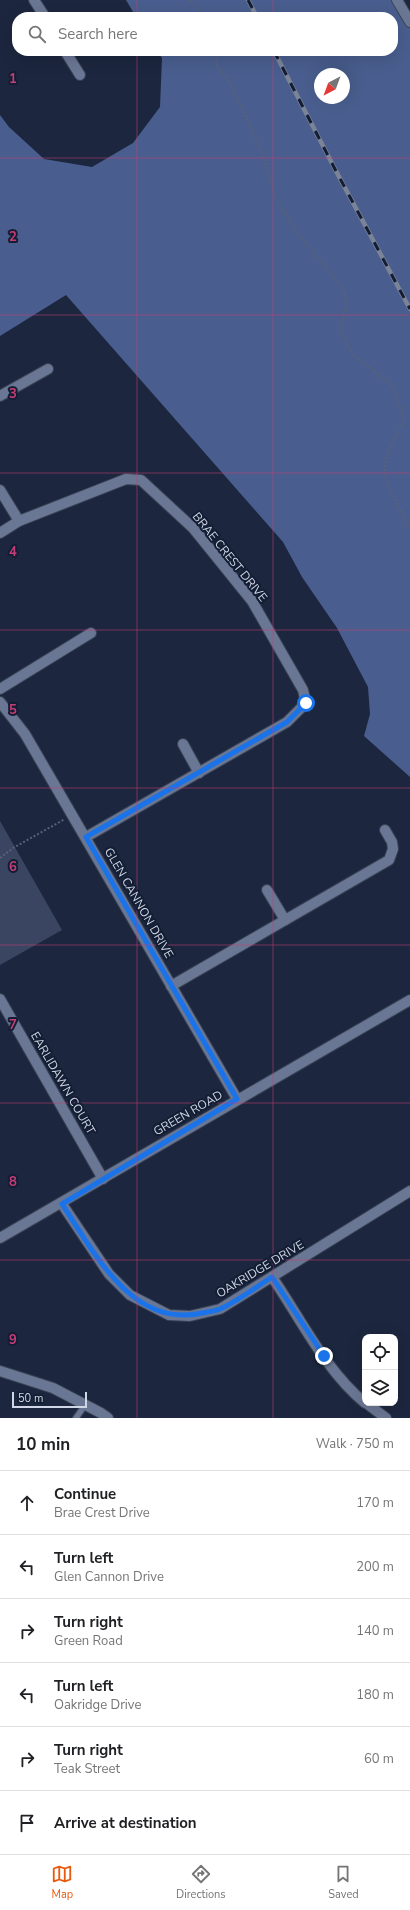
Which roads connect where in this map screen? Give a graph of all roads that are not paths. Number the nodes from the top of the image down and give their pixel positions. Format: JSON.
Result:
{"nodes":[{"id":1,"x":34,"y":0,"type":"edge"},
{"id":2,"x":398,"y":0,"type":"edge"},
{"id":3,"x":42,"y":12,"type":"edge"},
{"id":4,"x":410,"y":22,"type":"edge"},
{"id":5,"x":68,"y":56,"type":"edge"},
{"id":6,"x":80,"y":75,"type":"dead end"},
{"id":7,"x":48,"y":369,"type":"dead end"},
{"id":8,"x":0,"y":396,"type":"edge"},
{"id":9,"x":0,"y":490,"type":"edge"},
{"id":10,"x":19,"y":521,"type":"junction"},
{"id":11,"x":0,"y":532,"type":"edge"},
{"id":12,"x":91,"y":633,"type":"dead end"},
{"id":13,"x":0,"y":689,"type":"edge"},
{"id":14,"x":0,"y":702,"type":"edge"},
{"id":15,"x":182,"y":744,"type":"dead end"},
{"id":16,"x":199,"y":772,"type":"junction"},
{"id":17,"x":384,"y":830,"type":"dead end"},
{"id":18,"x":86,"y":837,"type":"junction"},
{"id":19,"x":267,"y":890,"type":"dead end"},
{"id":20,"x":285,"y":920,"type":"junction"},
{"id":21,"x":171,"y":986,"type":"junction"},
{"id":22,"x":0,"y":1000,"type":"edge"},
{"id":23,"x":410,"y":1000,"type":"edge"},
{"id":24,"x":237,"y":1099,"type":"junction"},
{"id":25,"x":103,"y":1179,"type":"junction"},
{"id":26,"x":410,"y":1191,"type":"edge"},
{"id":27,"x":62,"y":1204,"type":"junction"},
{"id":28,"x":0,"y":1238,"type":"edge"},
{"id":29,"x":272,"y":1277,"type":"junction"},
{"id":30,"x":0,"y":1371,"type":"edge"},
{"id":31,"x":362,"y":1400,"type":"edge"},
{"id":32,"x":85,"y":1405,"type":"junction"},
{"id":33,"x":369,"y":1406,"type":"edge"},
{"id":34,"x":76,"y":1418,"type":"edge"},
{"id":35,"x":108,"y":1418,"type":"edge"},
{"id":36,"x":386,"y":1418,"type":"edge"}],
"edges":[{"from":1,"to":3,"type":"street"},
{"from":2,"to":4,"type":"street"},
{"from":5,"to":6,"type":"street"},
{"from":7,"to":8,"type":"street"},
{"from":9,"to":10,"type":"street"},
{"from":10,"to":11,"type":"street","name":"BRAE CREST DRIVE"},
{"from":10,"to":16,"type":"street","name":"BRAE CREST DRIVE"},
{"from":12,"to":13,"type":"street"},
{"from":14,"to":18,"type":"street","name":"GLEN CANNON DRIVE"},
{"from":15,"to":16,"type":"street"},
{"from":16,"to":18,"type":"street","name":"BRAE CREST DRIVE"},
{"from":17,"to":20,"type":"street"},
{"from":18,"to":21,"type":"street","name":"GLEN CANNON DRIVE"},
{"from":19,"to":20,"type":"street"},
{"from":20,"to":21,"type":"street"},
{"from":21,"to":24,"type":"street","name":"GLEN CANNON DRIVE"},
{"from":22,"to":25,"type":"street","name":"EARLIDAWN COURT"},
{"from":23,"to":24,"type":"street","name":"GREEN ROAD"},
{"from":24,"to":25,"type":"street","name":"GREEN ROAD"},
{"from":25,"to":27,"type":"street","name":"GREEN ROAD"},
{"from":26,"to":29,"type":"street","name":"OAKRIDGE DRIVE"},
{"from":27,"to":28,"type":"street","name":"GREEN ROAD"},
{"from":27,"to":29,"type":"street","name":"OAKRIDGE DRIVE"},
{"from":29,"to":31,"type":"street"},
{"from":30,"to":32,"type":"street"},
{"from":32,"to":34,"type":"lane"},
{"from":32,"to":35,"type":"street"},
{"from":33,"to":36,"type":"street"}]}
